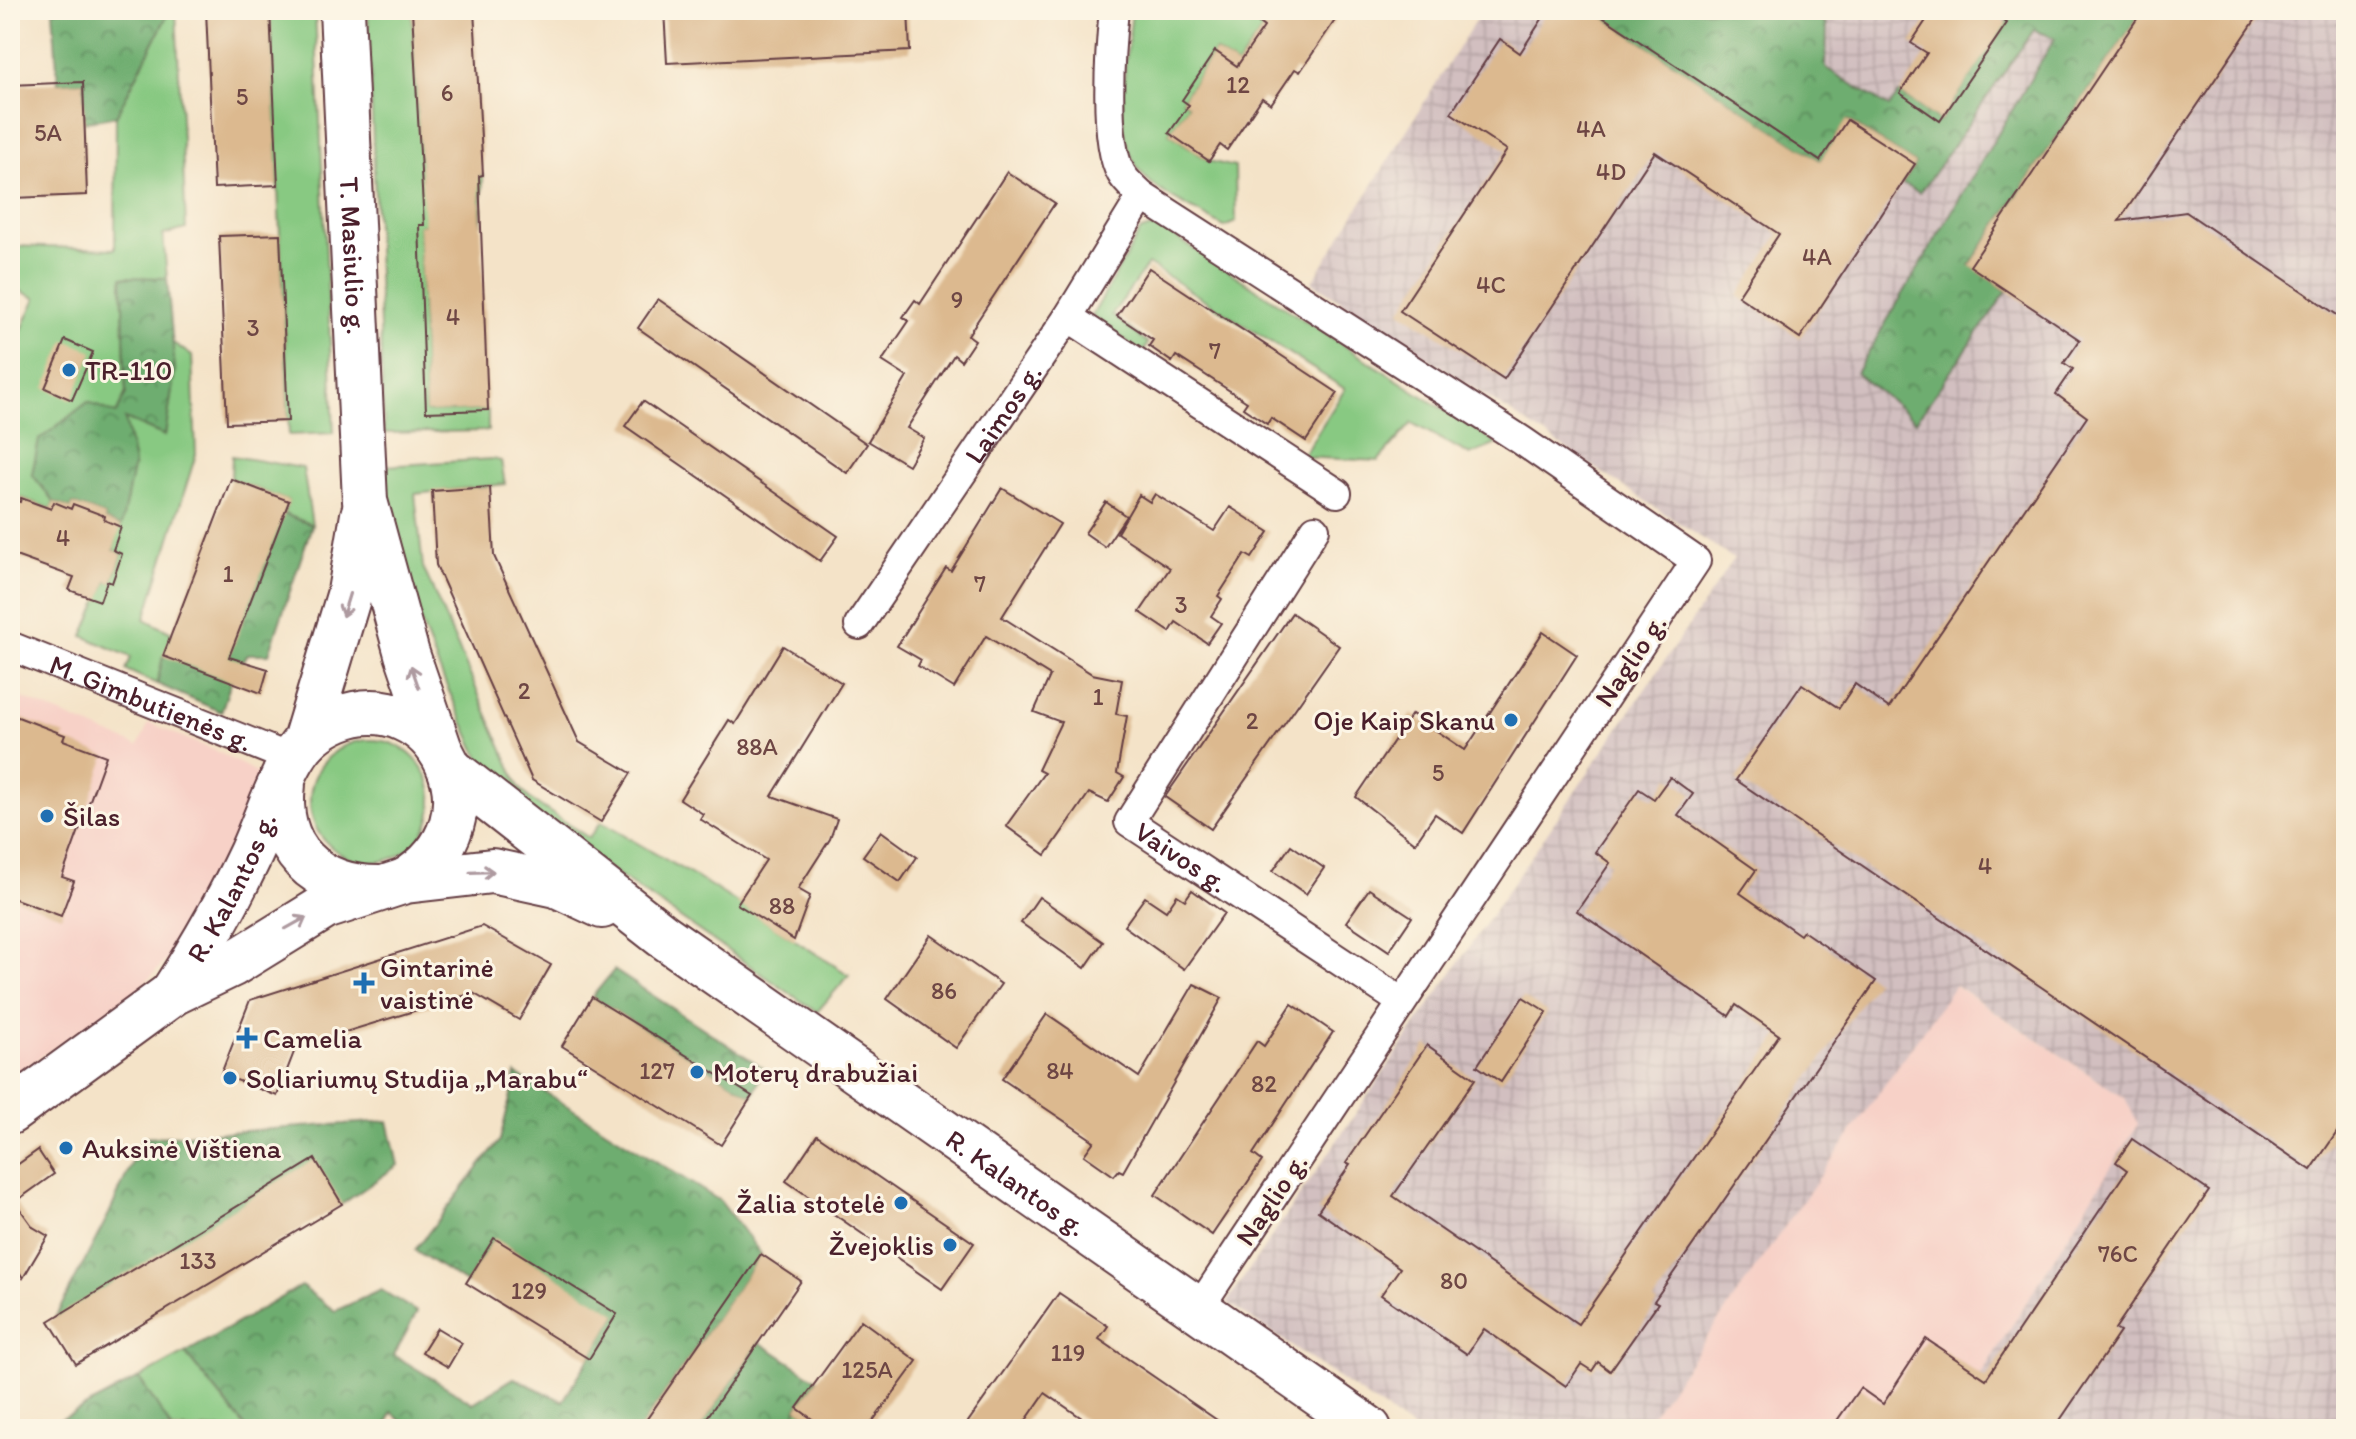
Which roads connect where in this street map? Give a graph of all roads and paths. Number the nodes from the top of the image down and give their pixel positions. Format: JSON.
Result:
{"nodes":[{"id":1,"x":342,"y":10,"type":"edge"},
{"id":2,"x":1114,"y":10,"type":"edge"},
{"id":3,"x":1142,"y":196,"type":"junction"},
{"id":4,"x":1068,"y":317,"type":"junction"},
{"id":5,"x":1337,"y":493,"type":"dead end"},
{"id":6,"x":365,"y":501,"type":"junction"},
{"id":7,"x":1315,"y":529,"type":"dead end"},
{"id":8,"x":859,"y":625,"type":"dead end"},
{"id":9,"x":10,"y":646,"type":"edge"},
{"id":10,"x":294,"y":760,"type":"junction"},
{"id":11,"x":446,"y":760,"type":"junction"},
{"id":12,"x":392,"y":885,"type":"junction"},
{"id":13,"x":662,"y":935,"type":"junction"},
{"id":14,"x":173,"y":993,"type":"junction"},
{"id":15,"x":1402,"y":1002,"type":"junction"},
{"id":16,"x":10,"y":1112,"type":"edge"},
{"id":17,"x":1197,"y":1311,"type":"junction"},
{"id":18,"x":1369,"y":1429,"type":"edge"}],
"edges":[{"from":1,"to":6,"type":"main road","name":"T. Masiulio g."},
{"from":2,"to":3,"type":"street"},
{"from":3,"to":4,"type":"street","name":"Laimos g."},
{"from":3,"to":15,"type":"street","name":"Naglio g."},
{"from":4,"to":5,"type":"street"},
{"from":4,"to":8,"type":"street","name":"Laimos g."},
{"from":6,"to":10,"type":"main road","name":"T. Masiulio g.","one_way":true},
{"from":11,"to":6,"type":"main road","name":"T. Masiulio g.","one_way":true},
{"from":7,"to":15,"type":"street","name":"Vaivos g."},
{"from":9,"to":10,"type":"street","name":"M. Gimbutienės g."},
{"from":10,"to":11,"type":"main road","name":"R. Kalantos g."},
{"from":10,"to":12,"type":"main road","name":"R. Kalantos g."},
{"from":10,"to":14,"type":"main road","name":"R. Kalantos g."},
{"from":11,"to":12,"type":"main road","name":"R. Kalantos g."},
{"from":11,"to":13,"type":"main road","name":"R. Kalantos g."},
{"from":12,"to":13,"type":"main road","name":"R. Kalantos g.","one_way":true},
{"from":14,"to":12,"type":"main road","name":"R. Kalantos g.","one_way":true},
{"from":13,"to":17,"type":"main road","name":"R. Kalantos g."},
{"from":14,"to":16,"type":"main road","name":"R. Kalantos g."},
{"from":15,"to":17,"type":"street","name":"Naglio g."},
{"from":17,"to":18,"type":"main road","name":"R. Kalantos g."}]}
